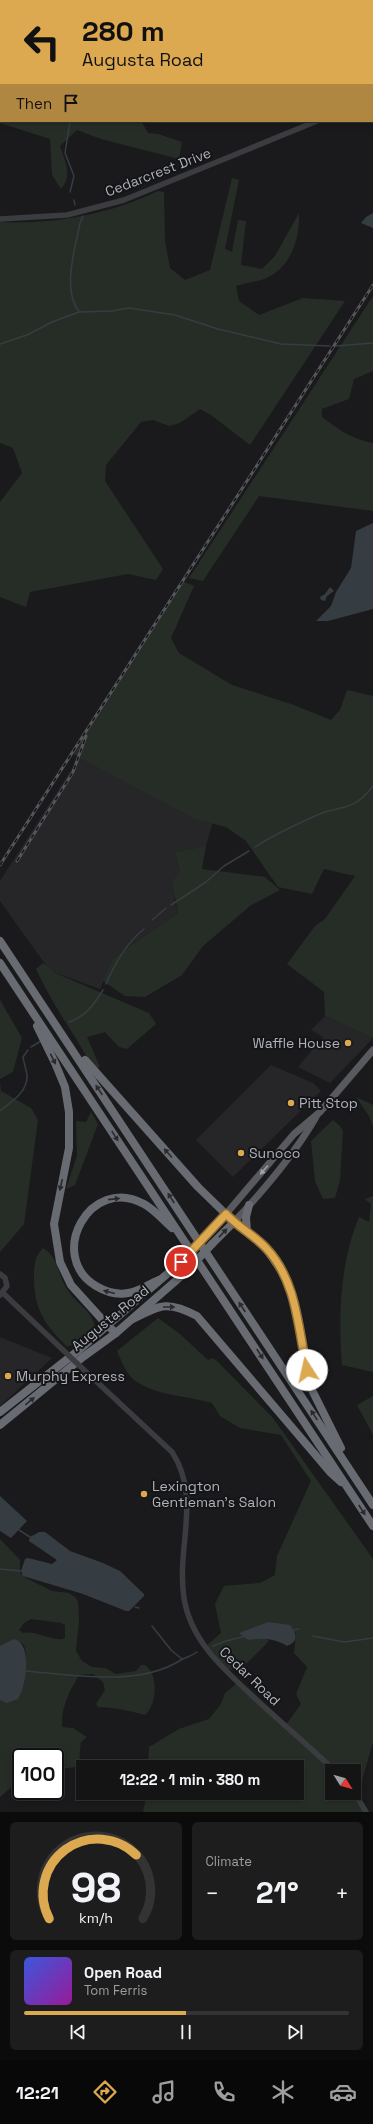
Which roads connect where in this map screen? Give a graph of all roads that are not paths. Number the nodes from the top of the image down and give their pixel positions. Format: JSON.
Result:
{"nodes":[{"id":1,"x":315,"y":122,"type":"edge"},
{"id":2,"x":0,"y":219,"type":"edge"},
{"id":3,"x":0,"y":941,"type":"edge"},
{"id":4,"x":0,"y":963,"type":"edge"},
{"id":5,"x":8,"y":975,"type":"junction"},
{"id":6,"x":65,"y":1037,"type":"junction"},
{"id":7,"x":373,"y":1050,"type":"edge"},
{"id":8,"x":320,"y":1112,"type":"junction"},
{"id":9,"x":249,"y":1205,"type":"junction"},
{"id":10,"x":226,"y":1214,"type":"junction"},
{"id":11,"x":234,"y":1222,"type":"junction"},
{"id":12,"x":246,"y":1232,"type":"junction"},
{"id":13,"x":184,"y":1240,"type":"junction"},
{"id":14,"x":0,"y":1274,"type":"edge"},
{"id":15,"x":159,"y":1280,"type":"junction"},
{"id":16,"x":2,"y":1294,"type":"edge"},
{"id":17,"x":133,"y":1319,"type":"junction"},
{"id":18,"x":108,"y":1326,"type":"junction"},
{"id":19,"x":116,"y":1333,"type":"junction"},
{"id":20,"x":0,"y":1412,"type":"edge"},
{"id":21,"x":0,"y":1425,"type":"edge"},
{"id":22,"x":351,"y":1471,"type":"junction"},
{"id":23,"x":349,"y":1490,"type":"junction"},
{"id":24,"x":373,"y":1505,"type":"edge"},
{"id":25,"x":373,"y":1526,"type":"edge"},
{"id":26,"x":327,"y":1764,"type":"edge"},
{"id":27,"x":359,"y":1800,"type":"edge"},
{"id":28,"x":366,"y":1812,"type":"edge"}],
"edges":[{"from":1,"to":2,"type":"street","name":"Cedarcrest Drive"},
{"from":3,"to":6,"type":"highway"},
{"from":4,"to":5,"type":"highway"},
{"from":5,"to":13,"type":"highway","one_way":true},
{"from":5,"to":18,"type":"highway","one_way":true},
{"from":10,"to":6,"type":"highway","one_way":true},
{"from":22,"to":6,"type":"highway","one_way":true},
{"from":7,"to":8,"type":"main road","name":"Augusta Road"},
{"from":8,"to":9,"type":"main road","name":"Augusta Road"},
{"from":8,"to":10,"type":"main road","name":"Augusta Road","one_way":true},
{"from":9,"to":11,"type":"main road","name":"Augusta Road"},
{"from":9,"to":12,"type":"highway"},
{"from":10,"to":11,"type":"highway"},
{"from":10,"to":15,"type":"highway","name":"Augusta Road","bridge":true},
{"from":11,"to":12,"type":"highway"},
{"from":17,"to":11,"type":"highway","name":"Augusta Road","one_way":true,"bridge":true},
{"from":12,"to":22,"type":"highway"},
{"from":15,"to":13,"type":"highway","one_way":true},
{"from":13,"to":23,"type":"highway","one_way":true},
{"from":14,"to":16,"type":"street"},
{"from":15,"to":18,"type":"highway","name":"Augusta Road"},
{"from":16,"to":26,"type":"street","name":"Cedar Road","bridge":true},
{"from":17,"to":19,"type":"highway","name":"Augusta Road"},
{"from":17,"to":23,"type":"highway","one_way":true},
{"from":18,"to":19,"type":"highway"},
{"from":18,"to":20,"type":"highway","name":"Augusta Road"},
{"from":21,"to":19,"type":"highway","name":"Augusta Road","one_way":true},
{"from":22,"to":24,"type":"highway"},
{"from":23,"to":25,"type":"highway","one_way":true},
{"from":27,"to":28,"type":"street"}]}
